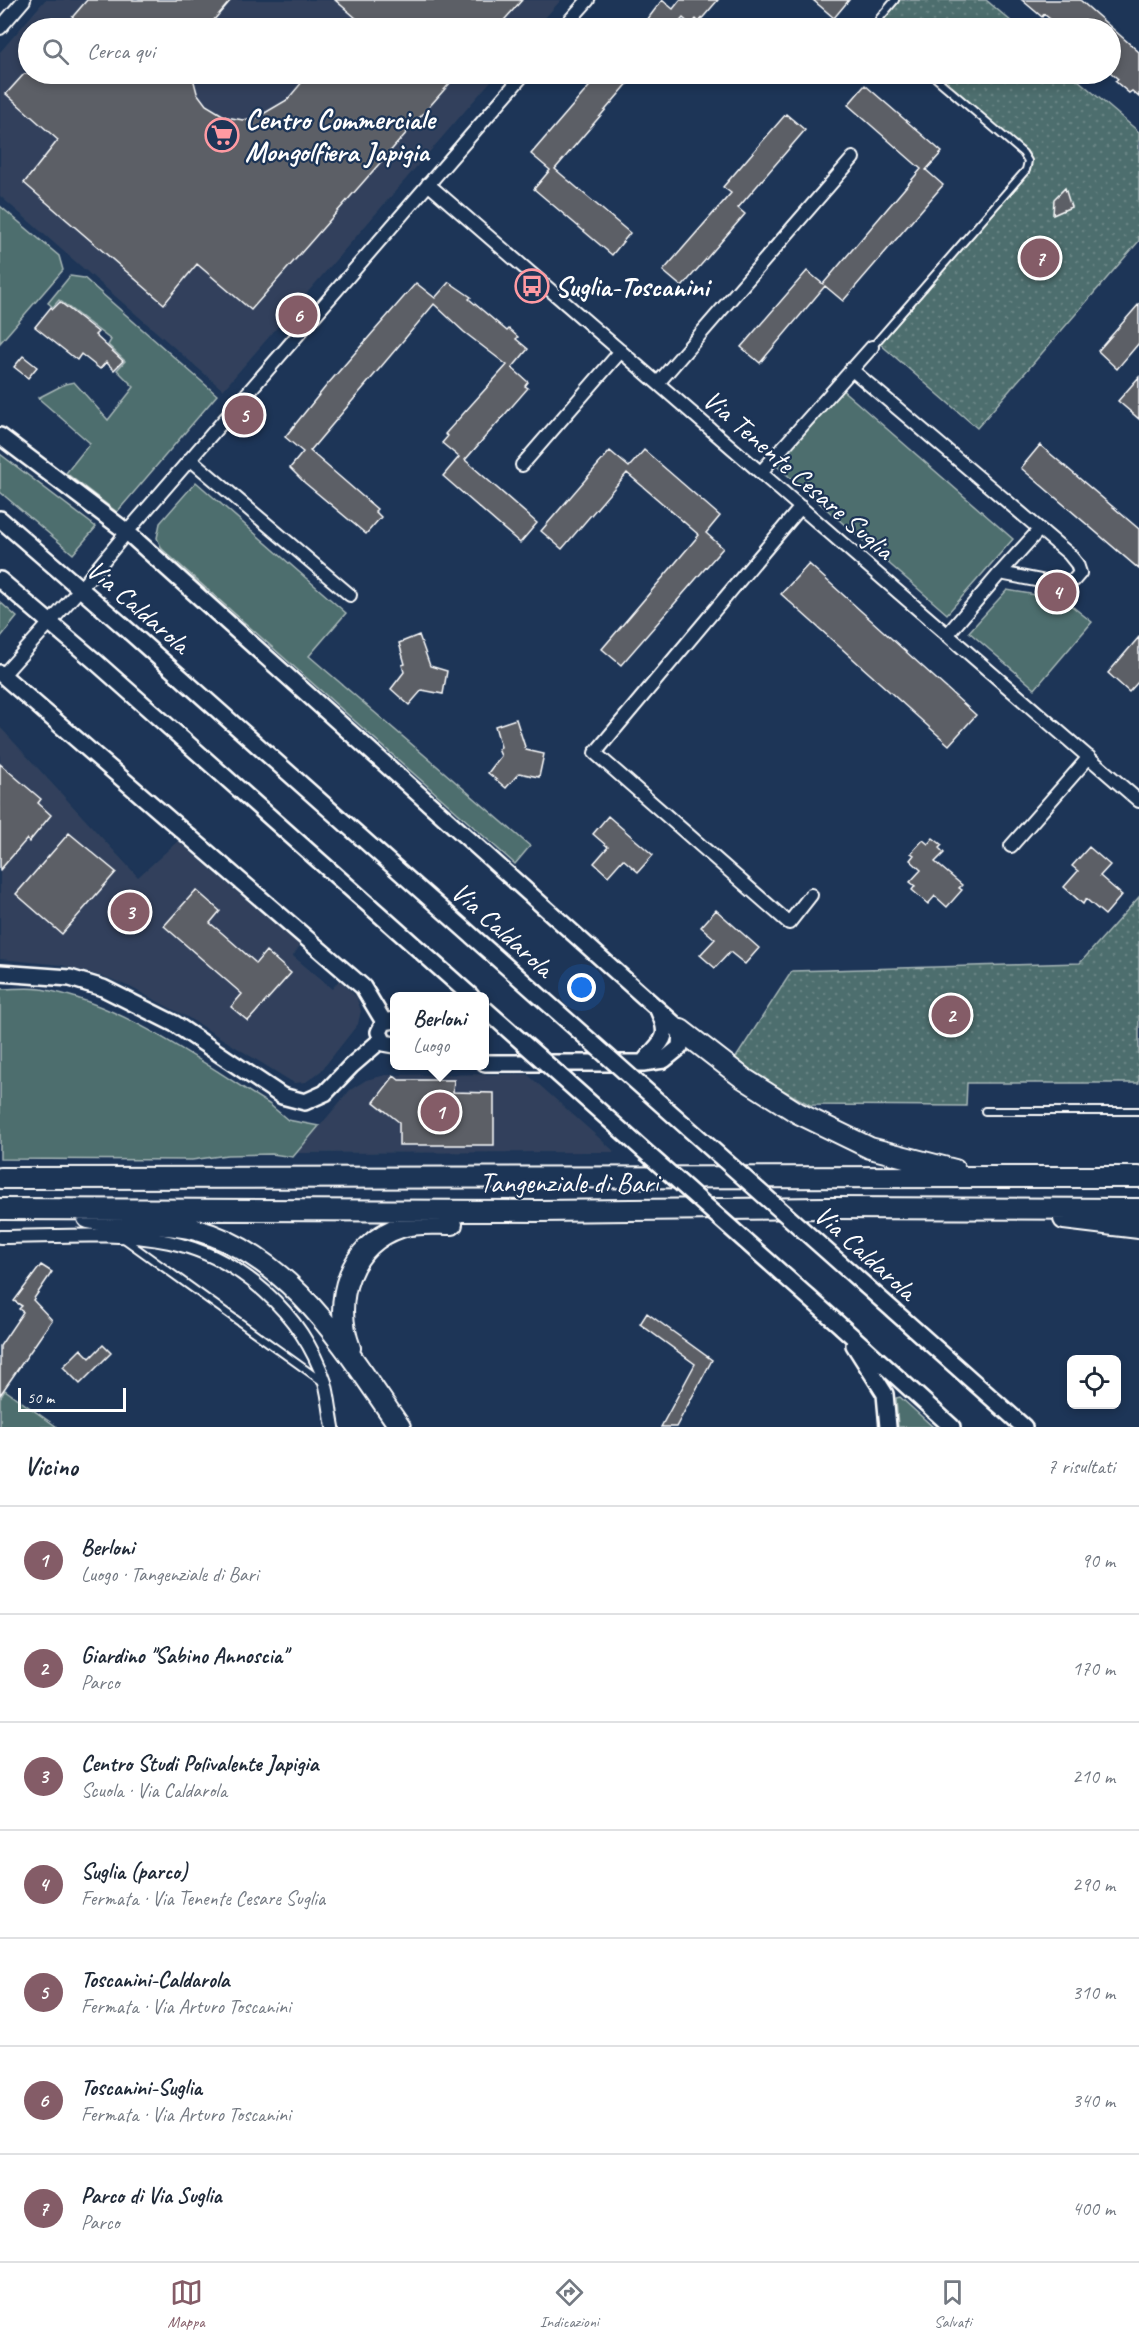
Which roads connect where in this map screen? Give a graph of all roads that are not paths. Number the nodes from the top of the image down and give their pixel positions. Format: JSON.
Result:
{"nodes":[{"id":1,"x":24,"y":0,"type":"edge"},
{"id":2,"x":588,"y":0,"type":"edge"},
{"id":3,"x":895,"y":0,"type":"edge"},
{"id":4,"x":572,"y":18,"type":"edge"},
{"id":5,"x":880,"y":18,"type":"edge"},
{"id":6,"x":0,"y":28,"type":"edge"},
{"id":7,"x":515,"y":84,"type":"edge"},
{"id":8,"x":943,"y":84,"type":"edge"},
{"id":9,"x":853,"y":158,"type":"dead end"},
{"id":10,"x":428,"y":184,"type":"junction"},
{"id":11,"x":872,"y":347,"type":"joint"},
{"id":12,"x":621,"y":351,"type":"junction"},
{"id":13,"x":851,"y":369,"type":"junction"},
{"id":14,"x":658,"y":383,"type":"junction"},
{"id":15,"x":0,"y":436,"type":"edge"},
{"id":16,"x":190,"y":459,"type":"junction"},
{"id":17,"x":522,"y":465,"type":"dead end"},
{"id":18,"x":761,"y":472,"type":"junction"},
{"id":19,"x":801,"y":507,"type":"junction"},
{"id":20,"x":0,"y":519,"type":"edge"},
{"id":21,"x":1039,"y":530,"type":"junction"},
{"id":22,"x":127,"y":532,"type":"junction"},
{"id":23,"x":1000,"y":573,"type":"junction"},
{"id":24,"x":0,"y":580,"type":"edge"},
{"id":25,"x":81,"y":588,"type":"junction"},
{"id":26,"x":350,"y":595,"type":"dead end"},
{"id":27,"x":49,"y":622,"type":"junction"},
{"id":28,"x":947,"y":635,"type":"junction"},
{"id":29,"x":1,"y":674,"type":"edge"},
{"id":30,"x":1089,"y":757,"type":"junction"},
{"id":31,"x":1139,"y":801,"type":"edge"},
{"id":32,"x":1011,"y":846,"type":"dead end"},
{"id":33,"x":811,"y":895,"type":"dead end"},
{"id":34,"x":0,"y":973,"type":"edge"},
{"id":35,"x":467,"y":992,"type":"edge"},
{"id":36,"x":658,"y":1009,"type":"junction"},
{"id":37,"x":489,"y":1013,"type":"edge"},
{"id":38,"x":390,"y":1021,"type":"edge"},
{"id":39,"x":681,"y":1030,"type":"junction"},
{"id":40,"x":388,"y":1043,"type":"edge"},
{"id":41,"x":489,"y":1063,"type":"edge"},
{"id":42,"x":643,"y":1063,"type":"junction"},
{"id":43,"x":985,"y":1111,"type":"dead end"},
{"id":44,"x":1139,"y":1111,"type":"edge"},
{"id":45,"x":0,"y":1173,"type":"edge"},
{"id":46,"x":981,"y":1177,"type":"junction"},
{"id":47,"x":1139,"y":1177,"type":"edge"},
{"id":48,"x":0,"y":1178,"type":"edge"},
{"id":49,"x":36,"y":1178,"type":"junction"},
{"id":50,"x":35,"y":1208,"type":"junction"},
{"id":51,"x":0,"y":1209,"type":"edge"},
{"id":52,"x":993,"y":1209,"type":"junction"},
{"id":53,"x":1139,"y":1209,"type":"edge"},
{"id":54,"x":538,"y":1211,"type":"junction"},
{"id":55,"x":1139,"y":1228,"type":"edge"},
{"id":56,"x":0,"y":1237,"type":"edge"},
{"id":57,"x":122,"y":1237,"type":"junction"},
{"id":58,"x":842,"y":1327,"type":"junction"},
{"id":59,"x":356,"y":1365,"type":"junction"},
{"id":60,"x":326,"y":1384,"type":"junction"},
{"id":61,"x":333,"y":1427,"type":"edge"},
{"id":62,"x":400,"y":1427,"type":"edge"},
{"id":63,"x":888,"y":1427,"type":"edge"},
{"id":64,"x":952,"y":1427,"type":"edge"},
{"id":65,"x":1024,"y":1427,"type":"edge"}],
"edges":[{"from":1,"to":6,"type":"street"},
{"from":2,"to":4,"type":"street"},
{"from":3,"to":5,"type":"lane"},
{"from":7,"to":10,"type":"street"},
{"from":8,"to":11,"type":"lane"},
{"from":9,"to":14,"type":"street"},
{"from":10,"to":12,"type":"street","name":"Via Tenente Cesare Suglia"},
{"from":10,"to":16,"type":"street"},
{"from":11,"to":13,"type":"street"},
{"from":12,"to":14,"type":"street","name":"Via Tenente Cesare Suglia"},
{"from":12,"to":17,"type":"street"},
{"from":13,"to":18,"type":"street"},
{"from":13,"to":21,"type":"street"},
{"from":14,"to":18,"type":"street","name":"Via Tenente Cesare Suglia"},
{"from":15,"to":22,"type":"street","name":"Via Caldarola"},
{"from":16,"to":22,"type":"street"},
{"from":16,"to":26,"type":"street"},
{"from":18,"to":19,"type":"street","name":"Via Tenente Cesare Suglia"},
{"from":19,"to":28,"type":"street","name":"Via Tenente Cesare Suglia"},
{"from":19,"to":33,"type":"street"},
{"from":20,"to":25,"type":"street","name":"Via Caldarola"},
{"from":21,"to":23,"type":"street"},
{"from":21,"to":23,"type":"street"},
{"from":22,"to":25,"type":"street"},
{"from":22,"to":36,"type":"street","name":"Via Caldarola"},
{"from":23,"to":28,"type":"street"},
{"from":24,"to":27,"type":"street"},
{"from":25,"to":27,"type":"street"},
{"from":25,"to":65,"type":"street","name":"Via Caldarola","bridge":true},
{"from":27,"to":29,"type":"street"},
{"from":27,"to":35,"type":"street"},
{"from":28,"to":30,"type":"street","name":"Via Tenente Cesare Suglia"},
{"from":29,"to":38,"type":"street"},
{"from":30,"to":31,"type":"street","name":"Via Tenente Cesare Suglia"},
{"from":30,"to":32,"type":"street"},
{"from":34,"to":40,"type":"street"},
{"from":36,"to":39,"type":"street","name":"Via Caldarola"},
{"from":36,"to":42,"type":"street"},
{"from":37,"to":58,"type":"street","bridge":true},
{"from":38,"to":40,"type":"street"},
{"from":39,"to":42,"type":"street"},
{"from":39,"to":46,"type":"highway"},
{"from":41,"to":42,"type":"street"},
{"from":43,"to":44,"type":"lane"},
{"from":45,"to":49,"type":"highway"},
{"from":46,"to":47,"type":"highway","name":"Tangenziale di Bari"},
{"from":46,"to":49,"type":"highway","name":"Tangenziale di Bari"},
{"from":48,"to":49,"type":"highway","name":"Tangenziale di Bari"},
{"from":50,"to":51,"type":"highway","name":"Tangenziale di Bari"},
{"from":50,"to":54,"type":"highway","name":"Tangenziale di Bari"},
{"from":50,"to":59,"type":"highway"},
{"from":52,"to":53,"type":"highway","name":"Tangenziale di Bari"},
{"from":52,"to":54,"type":"highway","name":"Tangenziale di Bari"},
{"from":52,"to":55,"type":"highway"},
{"from":54,"to":59,"type":"highway"},
{"from":56,"to":57,"type":"street"},
{"from":57,"to":60,"type":"lane"},
{"from":57,"to":60,"type":"street"},
{"from":58,"to":63,"type":"street"},
{"from":58,"to":64,"type":"street"},
{"from":59,"to":62,"type":"highway"},
{"from":60,"to":61,"type":"street"}]}
